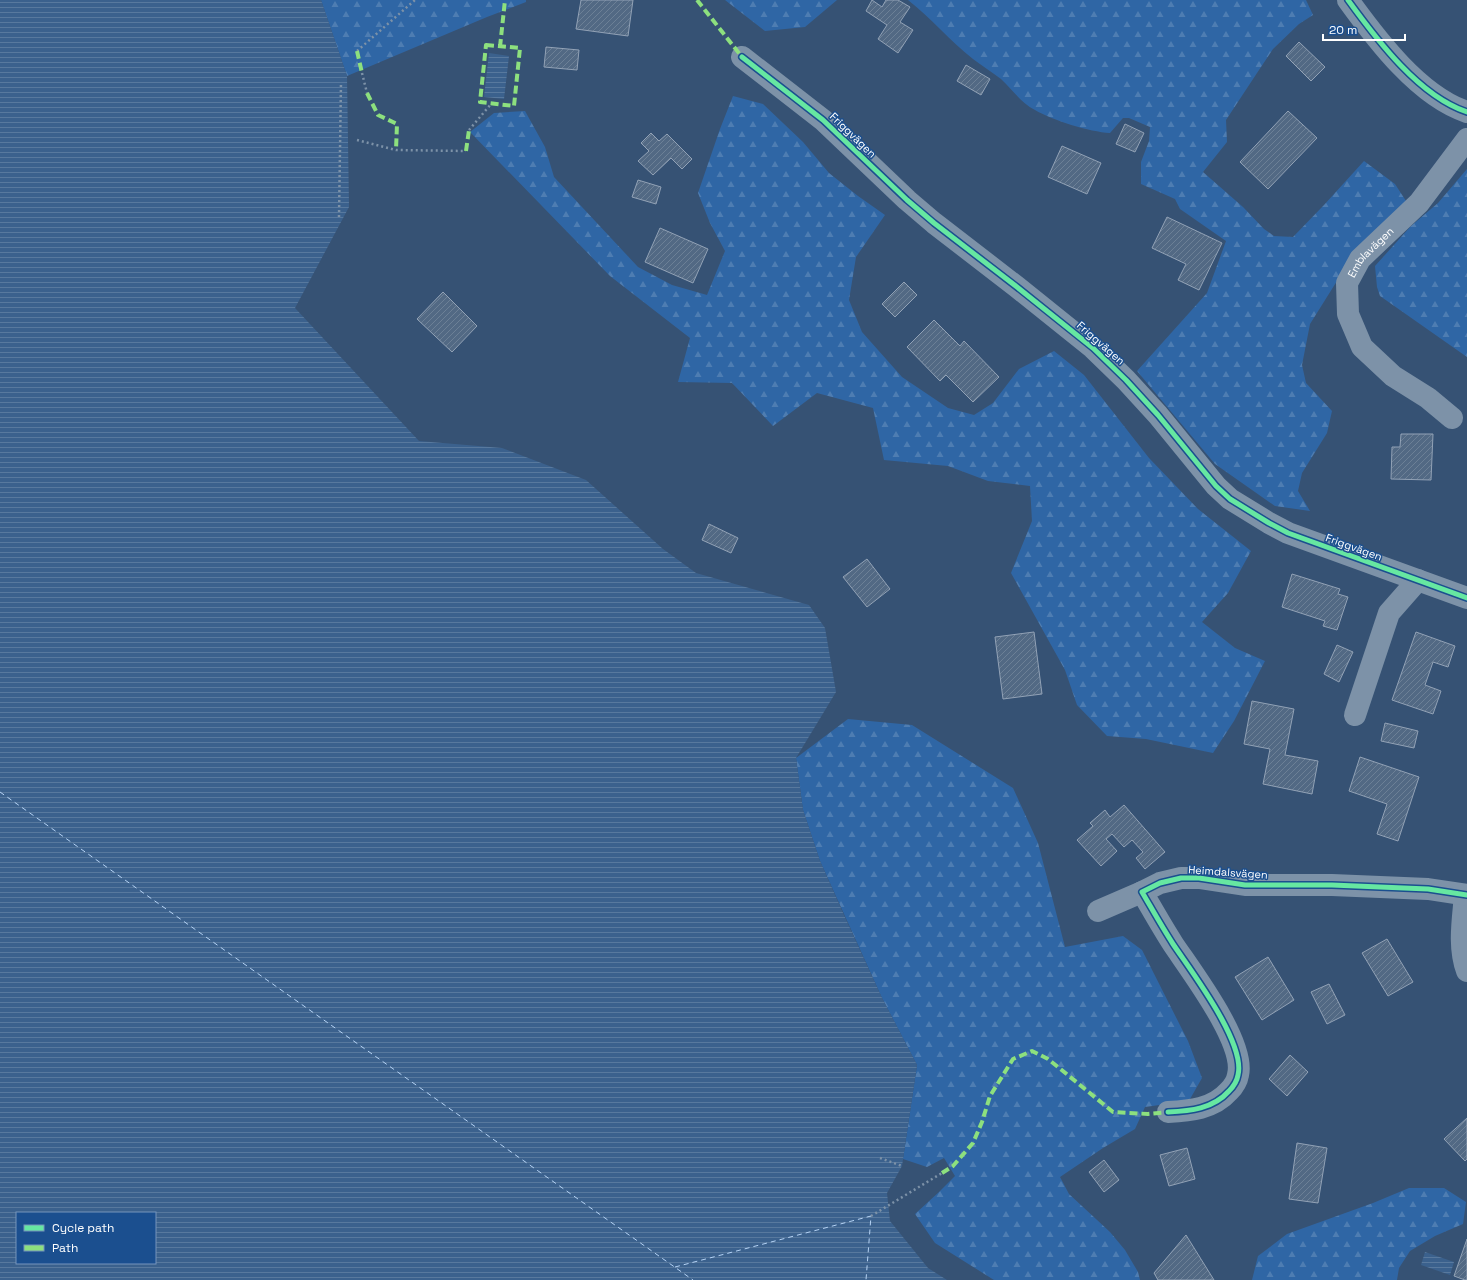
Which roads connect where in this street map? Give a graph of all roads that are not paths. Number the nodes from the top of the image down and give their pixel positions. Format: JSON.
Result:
{"nodes":[{"id":1,"x":1348,"y":0,"type":"edge"},
{"id":2,"x":742,"y":57,"type":"dead end"},
{"id":3,"x":1467,"y":112,"type":"edge"},
{"id":4,"x":1467,"y":139,"type":"edge"},
{"id":5,"x":1452,"y":418,"type":"dead end"},
{"id":6,"x":1418,"y":580,"type":"junction"},
{"id":7,"x":1467,"y":598,"type":"edge"},
{"id":8,"x":1355,"y":715,"type":"dead end"},
{"id":9,"x":1142,"y":892,"type":"junction"},
{"id":10,"x":1466,"y":895,"type":"edge"},
{"id":11,"x":1098,"y":911,"type":"dead end"},
{"id":12,"x":1467,"y":971,"type":"edge"},
{"id":13,"x":1168,"y":1112,"type":"dead end"}],
"edges":[{"from":1,"to":3,"type":"street"},
{"from":2,"to":6,"type":"street","name":"Friggvägen"},
{"from":4,"to":5,"type":"street","name":"Emblavägen"},
{"from":6,"to":7,"type":"street","name":"Friggvägen"},
{"from":6,"to":8,"type":"street"},
{"from":9,"to":10,"type":"street","name":"Heimdalsvägen"},
{"from":9,"to":11,"type":"street","name":"Heimdalsvägen"},
{"from":9,"to":13,"type":"street"},
{"from":10,"to":12,"type":"street"}]}
